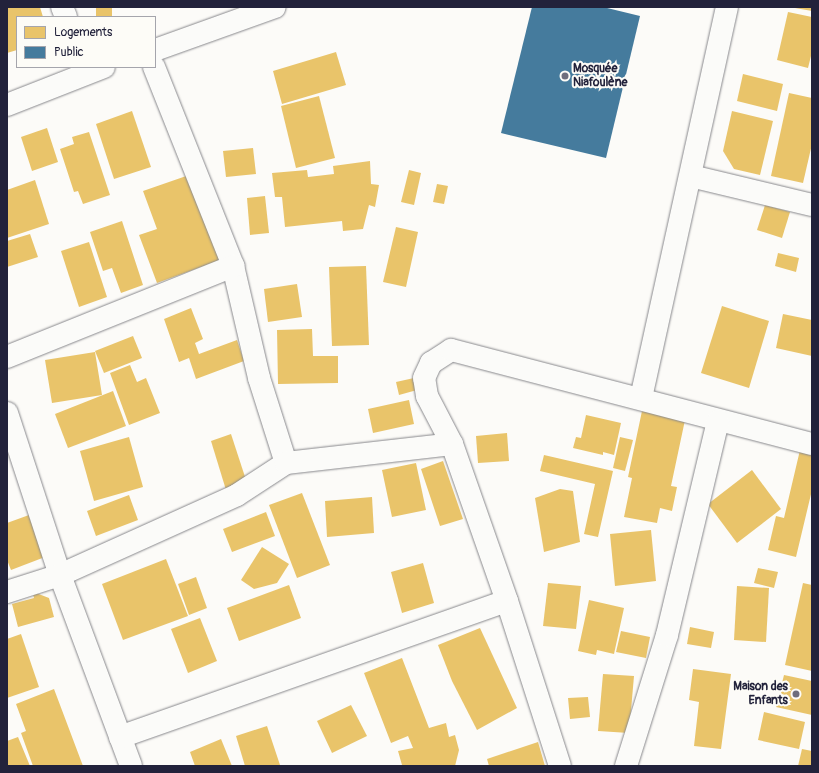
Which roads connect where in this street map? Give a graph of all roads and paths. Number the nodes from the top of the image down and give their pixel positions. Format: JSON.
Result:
{"nodes":[{"id":1,"x":275,"y":7,"type":"edge"},
{"id":2,"x":727,"y":7,"type":"edge"},
{"id":3,"x":156,"y":50,"type":"edge"},
{"id":4,"x":154,"y":68,"type":"edge"},
{"id":5,"x":90,"y":69,"type":"edge"},
{"id":6,"x":7,"y":105,"type":"edge"},
{"id":7,"x":691,"y":176,"type":"junction"},
{"id":8,"x":812,"y":205,"type":"edge"},
{"id":9,"x":233,"y":266,"type":"junction"},
{"id":10,"x":7,"y":357,"type":"edge"},
{"id":11,"x":641,"y":398,"type":"junction"},
{"id":12,"x":7,"y":413,"type":"edge"},
{"id":13,"x":718,"y":421,"type":"junction"},
{"id":14,"x":452,"y":444,"type":"junction"},
{"id":15,"x":812,"y":444,"type":"edge"},
{"id":16,"x":286,"y":463,"type":"junction"},
{"id":17,"x":60,"y":575,"type":"junction"},
{"id":18,"x":7,"y":592,"type":"edge"},
{"id":19,"x":507,"y":600,"type":"junction"},
{"id":20,"x":120,"y":737,"type":"junction"},
{"id":21,"x":131,"y":766,"type":"edge"},
{"id":22,"x":560,"y":766,"type":"edge"},
{"id":23,"x":626,"y":766,"type":"edge"}],
"edges":[{"from":1,"to":3,"type":"street"},
{"from":2,"to":7,"type":"street"},
{"from":4,"to":9,"type":"street"},
{"from":5,"to":6,"type":"street"},
{"from":7,"to":8,"type":"street"},
{"from":7,"to":11,"type":"street"},
{"from":9,"to":10,"type":"street"},
{"from":9,"to":16,"type":"street"},
{"from":11,"to":13,"type":"street"},
{"from":11,"to":14,"type":"street"},
{"from":12,"to":17,"type":"street"},
{"from":13,"to":15,"type":"street"},
{"from":13,"to":23,"type":"street"},
{"from":14,"to":16,"type":"street"},
{"from":14,"to":19,"type":"street"},
{"from":16,"to":17,"type":"street"},
{"from":17,"to":18,"type":"street"},
{"from":17,"to":20,"type":"street"},
{"from":19,"to":20,"type":"street"},
{"from":19,"to":22,"type":"street"},
{"from":20,"to":21,"type":"street"}]}
